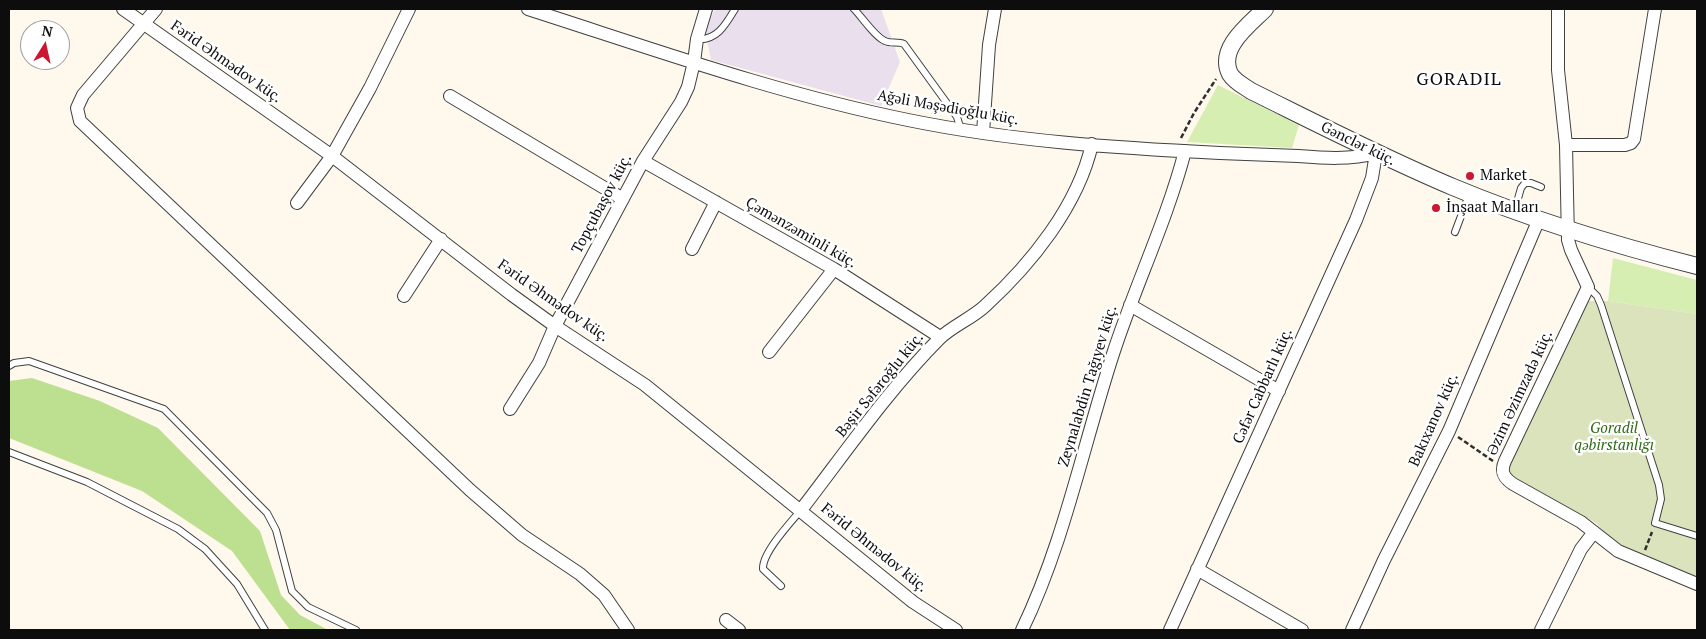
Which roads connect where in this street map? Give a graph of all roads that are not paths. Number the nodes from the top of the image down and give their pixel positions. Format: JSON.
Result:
{"nodes":[{"id":1,"x":123,"y":9,"type":"edge"},
{"id":2,"x":156,"y":9,"type":"edge"},
{"id":3,"x":409,"y":9,"type":"edge"},
{"id":4,"x":528,"y":9,"type":"edge"},
{"id":5,"x":706,"y":9,"type":"edge"},
{"id":6,"x":735,"y":9,"type":"edge"},
{"id":7,"x":854,"y":9,"type":"edge"},
{"id":8,"x":995,"y":9,"type":"edge"},
{"id":9,"x":1265,"y":9,"type":"edge"},
{"id":10,"x":1558,"y":9,"type":"edge"},
{"id":11,"x":1655,"y":9,"type":"edge"},
{"id":12,"x":560,"y":13,"type":"edge"},
{"id":13,"x":142,"y":24,"type":"junction"},
{"id":14,"x":697,"y":39,"type":"junction"},
{"id":15,"x":694,"y":62,"type":"junction"},
{"id":16,"x":450,"y":96,"type":"dead end"},
{"id":17,"x":961,"y":130,"type":"junction"},
{"id":18,"x":983,"y":133,"type":"junction"},
{"id":19,"x":1092,"y":144,"type":"junction"},
{"id":20,"x":1566,"y":145,"type":"junction"},
{"id":21,"x":1183,"y":151,"type":"junction"},
{"id":22,"x":1376,"y":153,"type":"junction"},
{"id":23,"x":332,"y":156,"type":"junction"},
{"id":24,"x":643,"y":161,"type":"junction"},
{"id":25,"x":1541,"y":187,"type":"dead end"},
{"id":26,"x":1470,"y":194,"type":"junction"},
{"id":27,"x":623,"y":198,"type":"junction"},
{"id":28,"x":716,"y":202,"type":"junction"},
{"id":29,"x":297,"y":204,"type":"dead end"},
{"id":30,"x":1514,"y":210,"type":"junction"},
{"id":31,"x":1539,"y":219,"type":"junction"},
{"id":32,"x":1568,"y":229,"type":"junction"},
{"id":33,"x":1455,"y":232,"type":"dead end"},
{"id":34,"x":441,"y":239,"type":"junction"},
{"id":35,"x":692,"y":249,"type":"dead end"},
{"id":36,"x":1697,"y":266,"type":"edge"},
{"id":37,"x":834,"y":269,"type":"junction"},
{"id":38,"x":1588,"y":288,"type":"junction"},
{"id":39,"x":404,"y":296,"type":"dead end"},
{"id":40,"x":1130,"y":305,"type":"junction"},
{"id":41,"x":555,"y":326,"type":"junction"},
{"id":42,"x":940,"y":337,"type":"junction"},
{"id":43,"x":769,"y":352,"type":"dead end"},
{"id":44,"x":9,"y":366,"type":"edge"},
{"id":45,"x":1279,"y":391,"type":"junction"},
{"id":46,"x":510,"y":409,"type":"dead end"},
{"id":47,"x":9,"y":452,"type":"edge"},
{"id":48,"x":801,"y":510,"type":"junction"},
{"id":49,"x":1594,"y":532,"type":"junction"},
{"id":50,"x":1697,"y":536,"type":"edge"},
{"id":51,"x":1197,"y":569,"type":"junction"},
{"id":52,"x":1697,"y":584,"type":"edge"},
{"id":53,"x":781,"y":586,"type":"dead end"},
{"id":54,"x":726,"y":620,"type":"dead end"},
{"id":55,"x":265,"y":630,"type":"edge"},
{"id":56,"x":356,"y":630,"type":"edge"},
{"id":57,"x":628,"y":630,"type":"edge"},
{"id":58,"x":738,"y":630,"type":"edge"},
{"id":59,"x":956,"y":630,"type":"edge"},
{"id":60,"x":1022,"y":630,"type":"edge"},
{"id":61,"x":1170,"y":630,"type":"edge"},
{"id":62,"x":1302,"y":630,"type":"edge"},
{"id":63,"x":1352,"y":630,"type":"edge"},
{"id":64,"x":1541,"y":630,"type":"edge"}],
"edges":[{"from":1,"to":13,"type":"street","name":"Fərid Əhmədov küç."},
{"from":2,"to":13,"type":"street"},
{"from":3,"to":23,"type":"street"},
{"from":4,"to":12,"type":"street","name":"Ağəli Məşədioğlu küç."},
{"from":5,"to":14,"type":"street","name":"Topçubaşov küç."},
{"from":6,"to":14,"type":"lane"},
{"from":7,"to":17,"type":"lane"},
{"from":8,"to":18,"type":"street"},
{"from":9,"to":22,"type":"street","name":"Gənclər küç."},
{"from":10,"to":20,"type":"street"},
{"from":11,"to":20,"type":"street"},
{"from":12,"to":15,"type":"street","name":"Ağəli Məşədioğlu küç."},
{"from":13,"to":23,"type":"street","name":"Fərid Əhmədov küç."},
{"from":13,"to":57,"type":"street"},
{"from":14,"to":15,"type":"street","name":"Topçubaşov küç."},
{"from":15,"to":17,"type":"street","name":"Ağəli Məşədioğlu küç."},
{"from":15,"to":24,"type":"street","name":"Topçubaşov küç."},
{"from":16,"to":27,"type":"street"},
{"from":17,"to":18,"type":"street","name":"Ağəli Məşədioğlu küç."},
{"from":18,"to":19,"type":"street","name":"Ağəli Məşədioğlu küç."},
{"from":19,"to":21,"type":"street","name":"Ağəli Məşədioğlu küç."},
{"from":19,"to":42,"type":"street","name":"Bəşir Səfəroğlu küç."},
{"from":20,"to":32,"type":"street"},
{"from":21,"to":22,"type":"street","name":"Ağəli Məşədioğlu küç."},
{"from":21,"to":40,"type":"street","name":"Zeynalabdin Tağıyev küç."},
{"from":22,"to":26,"type":"street","name":"Gənclər küç."},
{"from":22,"to":45,"type":"street","name":"Cəfər Cabbarlı küç."},
{"from":23,"to":29,"type":"street"},
{"from":23,"to":34,"type":"street","name":"Fərid Əhmədov küç."},
{"from":24,"to":27,"type":"street","name":"Topçubaşov küç."},
{"from":24,"to":28,"type":"street","name":"Çəmənzəminli küç."},
{"from":25,"to":30,"type":"lane"},
{"from":26,"to":30,"type":"street","name":"Gənclər küç."},
{"from":26,"to":33,"type":"lane"},
{"from":27,"to":41,"type":"street","name":"Topçubaşov küç."},
{"from":28,"to":35,"type":"street"},
{"from":28,"to":37,"type":"street","name":"Çəmənzəminli küç."},
{"from":30,"to":31,"type":"street","name":"Gənclər küç."},
{"from":31,"to":32,"type":"street","name":"Gənclər küç."},
{"from":31,"to":63,"type":"street","name":"Bakıxanov küç."},
{"from":32,"to":36,"type":"street","name":"Gənclər küç."},
{"from":32,"to":38,"type":"street"},
{"from":34,"to":39,"type":"street"},
{"from":34,"to":41,"type":"street","name":"Fərid Əhmədov küç."},
{"from":37,"to":42,"type":"street","name":"Çəmənzəminli küç."},
{"from":37,"to":43,"type":"street"},
{"from":38,"to":49,"type":"street","name":"Əzim Əzimzadə küç."},
{"from":38,"to":50,"type":"lane"},
{"from":40,"to":45,"type":"street"},
{"from":40,"to":60,"type":"street","name":"Zeynalabdin Tağıyev küç."},
{"from":41,"to":46,"type":"street","name":"Topçubaşov küç."},
{"from":41,"to":48,"type":"street","name":"Fərid Əhmədov küç."},
{"from":42,"to":48,"type":"street","name":"Bəşir Səfəroğlu küç."},
{"from":44,"to":56,"type":"lane"},
{"from":45,"to":51,"type":"street","name":"Cəfər Cabbarlı küç."},
{"from":47,"to":55,"type":"lane"},
{"from":48,"to":53,"type":"lane"},
{"from":48,"to":59,"type":"street","name":"Fərid Əhmədov küç."},
{"from":49,"to":52,"type":"street","name":"Əzim Əzimzadə küç."},
{"from":49,"to":64,"type":"street"},
{"from":51,"to":61,"type":"street","name":"Cəfər Cabbarlı küç."},
{"from":51,"to":62,"type":"street"},
{"from":54,"to":58,"type":"street"}]}
